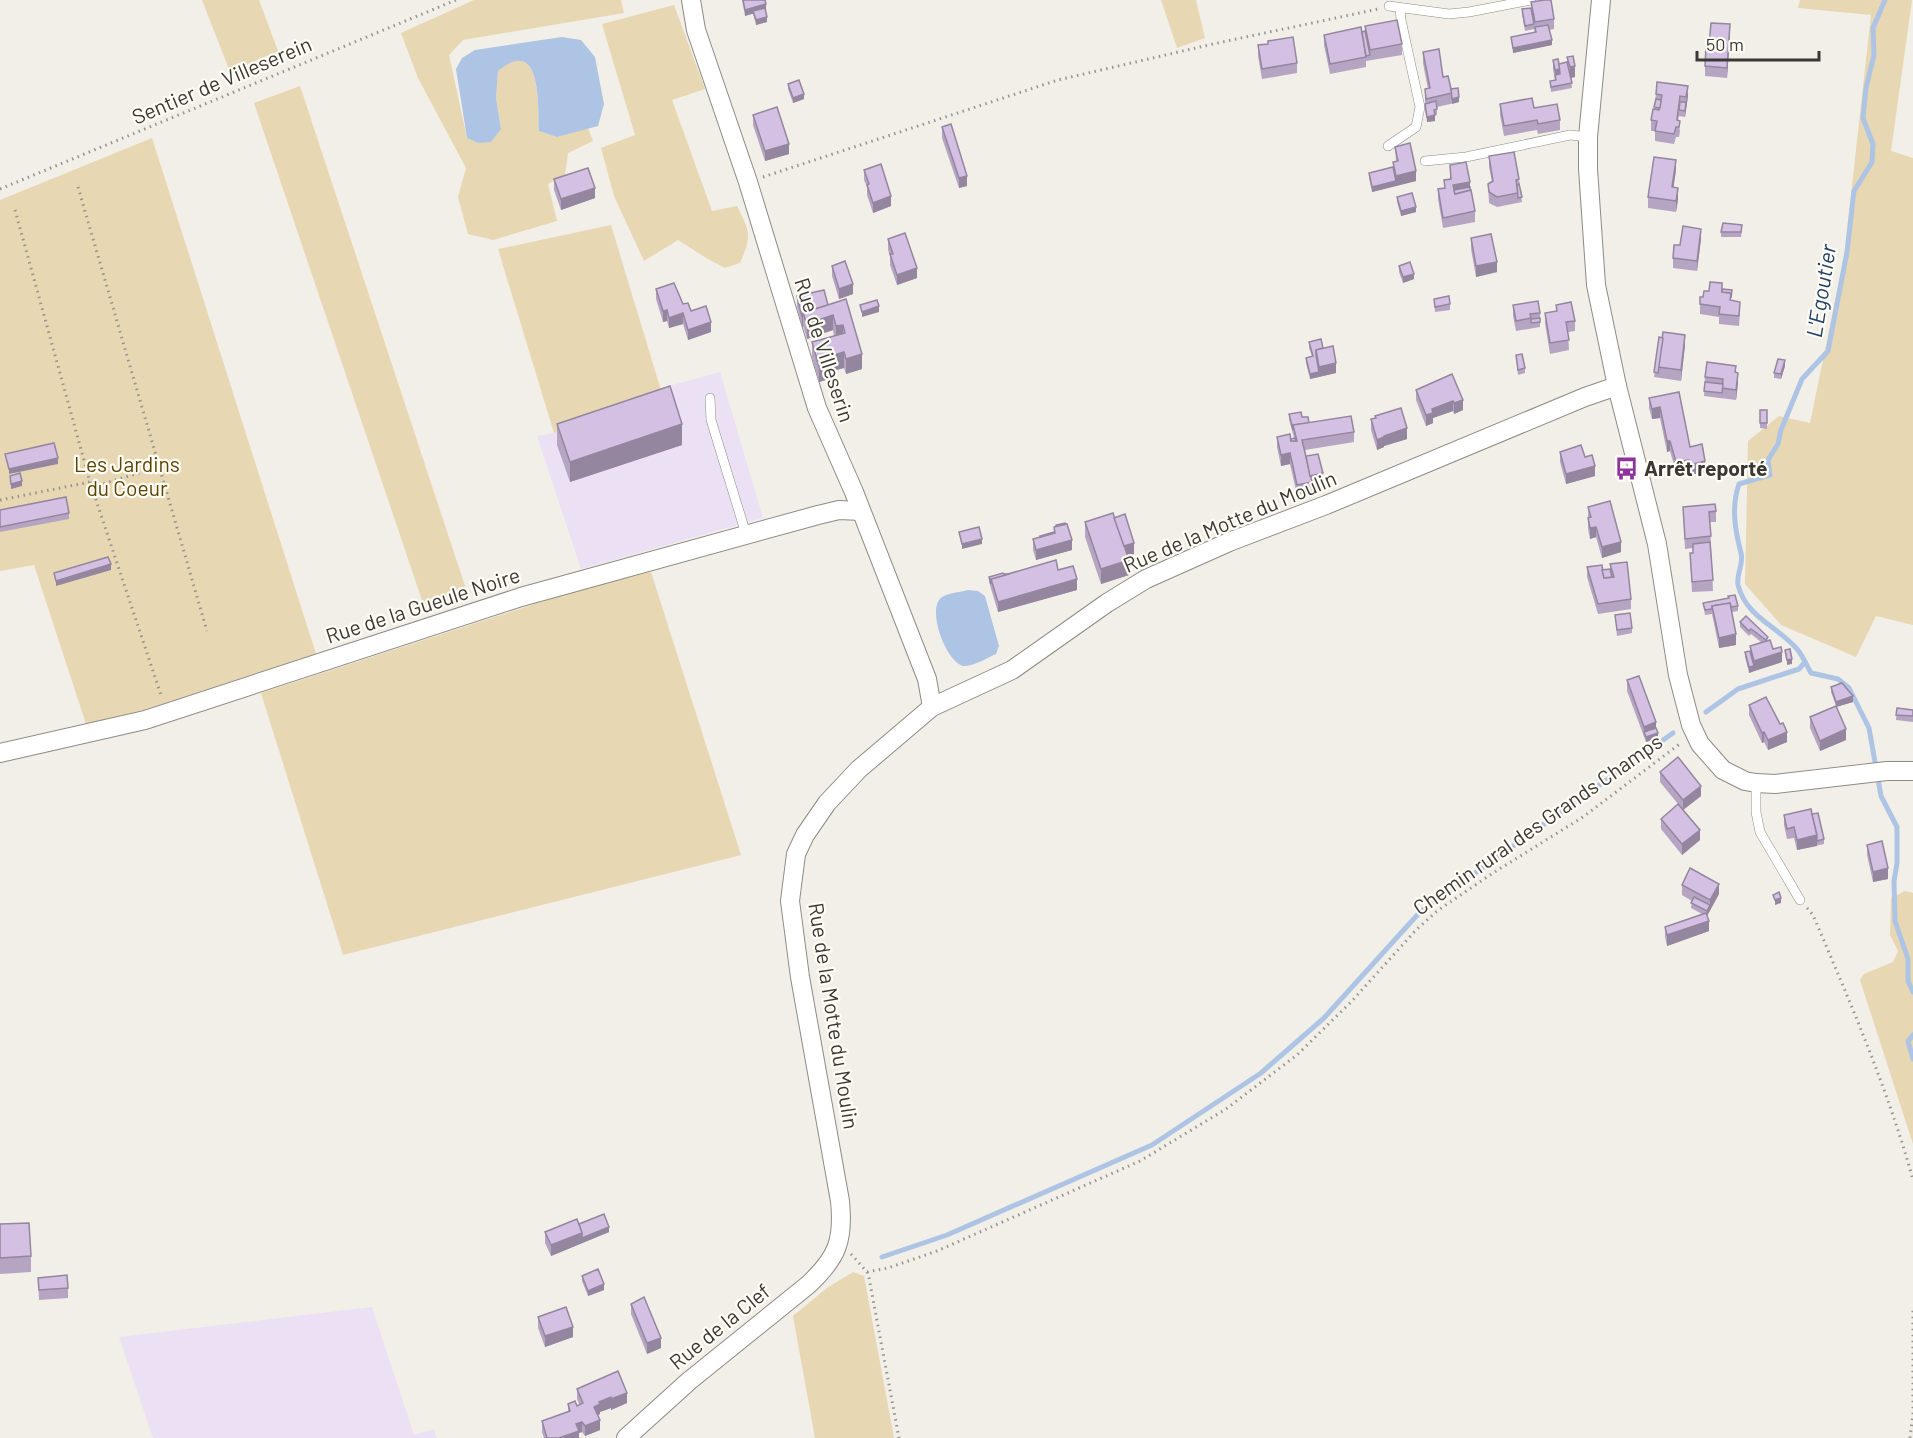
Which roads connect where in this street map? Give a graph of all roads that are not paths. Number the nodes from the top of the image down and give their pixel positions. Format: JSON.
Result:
{"nodes":[{"id":1,"x":691,"y":0,"type":"edge"},
{"id":2,"x":1531,"y":0,"type":"edge"},
{"id":3,"x":1601,"y":0,"type":"edge"},
{"id":4,"x":1389,"y":6,"type":"road end"},
{"id":5,"x":1400,"y":8,"type":"junction"},
{"id":6,"x":1588,"y":137,"type":"junction"},
{"id":7,"x":1388,"y":146,"type":"dead end"},
{"id":8,"x":1425,"y":161,"type":"dead end"},
{"id":9,"x":1617,"y":386,"type":"junction"},
{"id":10,"x":710,"y":398,"type":"dead end"},
{"id":11,"x":861,"y":511,"type":"junction"},
{"id":12,"x":746,"y":534,"type":"junction"},
{"id":13,"x":932,"y":707,"type":"junction"},
{"id":14,"x":0,"y":753,"type":"edge"},
{"id":15,"x":1913,"y":771,"type":"edge"},
{"id":16,"x":1756,"y":783,"type":"junction"},
{"id":17,"x":1800,"y":900,"type":"road end"},
{"id":18,"x":837,"y":1247,"type":"joint"},
{"id":19,"x":626,"y":1438,"type":"edge"}],
"edges":[{"from":1,"to":11,"type":"street","name":"Rue de Villeserin"},
{"from":2,"to":5,"type":"lane"},
{"from":3,"to":6,"type":"street"},
{"from":4,"to":5,"type":"lane"},
{"from":5,"to":7,"type":"lane"},
{"from":6,"to":8,"type":"lane"},
{"from":6,"to":9,"type":"street"},
{"from":9,"to":13,"type":"street","name":"Rue de la Motte du Moulin"},
{"from":9,"to":16,"type":"street"},
{"from":10,"to":12,"type":"lane"},
{"from":11,"to":12,"type":"street","name":"Rue de la Gueule Noire"},
{"from":11,"to":13,"type":"street","name":"Rue de Villeserin"},
{"from":12,"to":14,"type":"street","name":"Rue de la Gueule Noire"},
{"from":13,"to":18,"type":"street","name":"Rue de la Motte du Moulin"},
{"from":15,"to":16,"type":"street"},
{"from":16,"to":17,"type":"lane"},
{"from":18,"to":19,"type":"street","name":"Rue de la Clef"}]}
